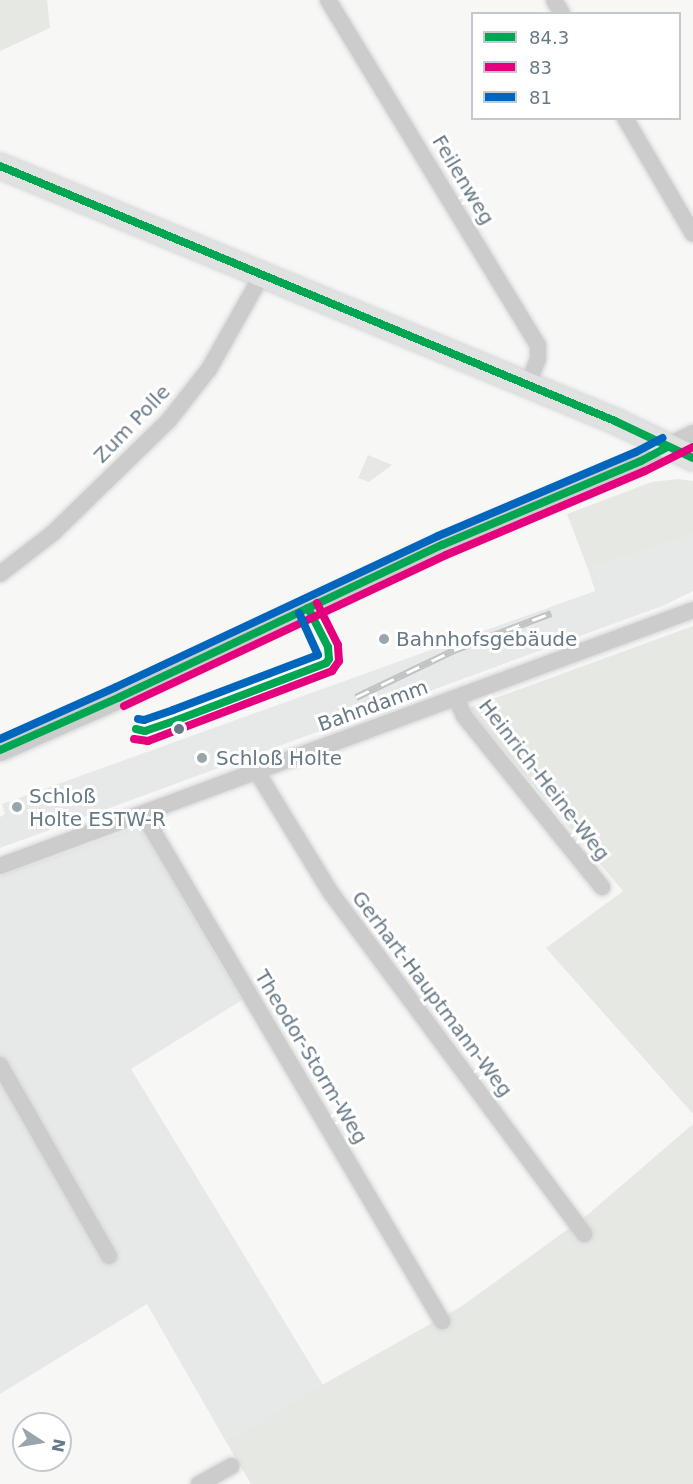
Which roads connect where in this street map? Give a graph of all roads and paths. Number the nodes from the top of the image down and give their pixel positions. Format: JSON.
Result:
{"nodes":[{"id":1,"x":328,"y":0,"type":"edge"},
{"id":2,"x":625,"y":120,"type":"edge"},
{"id":3,"x":0,"y":166,"type":"edge"},
{"id":4,"x":693,"y":234,"type":"edge"},
{"id":5,"x":262,"y":275,"type":"junction"},
{"id":6,"x":527,"y":386,"type":"junction"},
{"id":7,"x":693,"y":435,"type":"edge"},
{"id":8,"x":667,"y":447,"type":"junction"},
{"id":9,"x":693,"y":458,"type":"edge"},
{"id":10,"x":0,"y":574,"type":"edge"},
{"id":11,"x":693,"y":610,"type":"edge"},
{"id":12,"x":456,"y":698,"type":"junction"},
{"id":13,"x":0,"y":750,"type":"edge"},
{"id":14,"x":256,"y":772,"type":"junction"},
{"id":15,"x":143,"y":814,"type":"junction"},
{"id":16,"x":0,"y":866,"type":"edge"},
{"id":17,"x":602,"y":887,"type":"dead end"},
{"id":18,"x":0,"y":1065,"type":"edge"},
{"id":19,"x":584,"y":1234,"type":"dead end"},
{"id":20,"x":109,"y":1256,"type":"dead end"},
{"id":21,"x":442,"y":1321,"type":"dead end"},
{"id":22,"x":231,"y":1466,"type":"dead end"},
{"id":23,"x":199,"y":1484,"type":"edge"}],
"edges":[{"from":1,"to":6,"type":"street","name":"Feilenweg"},
{"from":2,"to":4,"type":"street"},
{"from":3,"to":5,"type":"main road"},
{"from":5,"to":6,"type":"main road"},
{"from":5,"to":10,"type":"street","name":"Zum Polle"},
{"from":6,"to":8,"type":"main road"},
{"from":7,"to":8,"type":"street"},
{"from":8,"to":9,"type":"main road"},
{"from":8,"to":13,"type":"street"},
{"from":11,"to":12,"type":"street","name":"Bahndamm"},
{"from":12,"to":14,"type":"street","name":"Bahndamm"},
{"from":12,"to":17,"type":"street","name":"Heinrich-Heine-Weg"},
{"from":14,"to":15,"type":"street","name":"Bahndamm"},
{"from":14,"to":19,"type":"street","name":"Gerhart-Hauptmann-Weg"},
{"from":15,"to":16,"type":"street","name":"Bahndamm"},
{"from":15,"to":21,"type":"street","name":"Theodor-Storm-Weg"},
{"from":18,"to":20,"type":"street"},
{"from":22,"to":23,"type":"street"}]}
